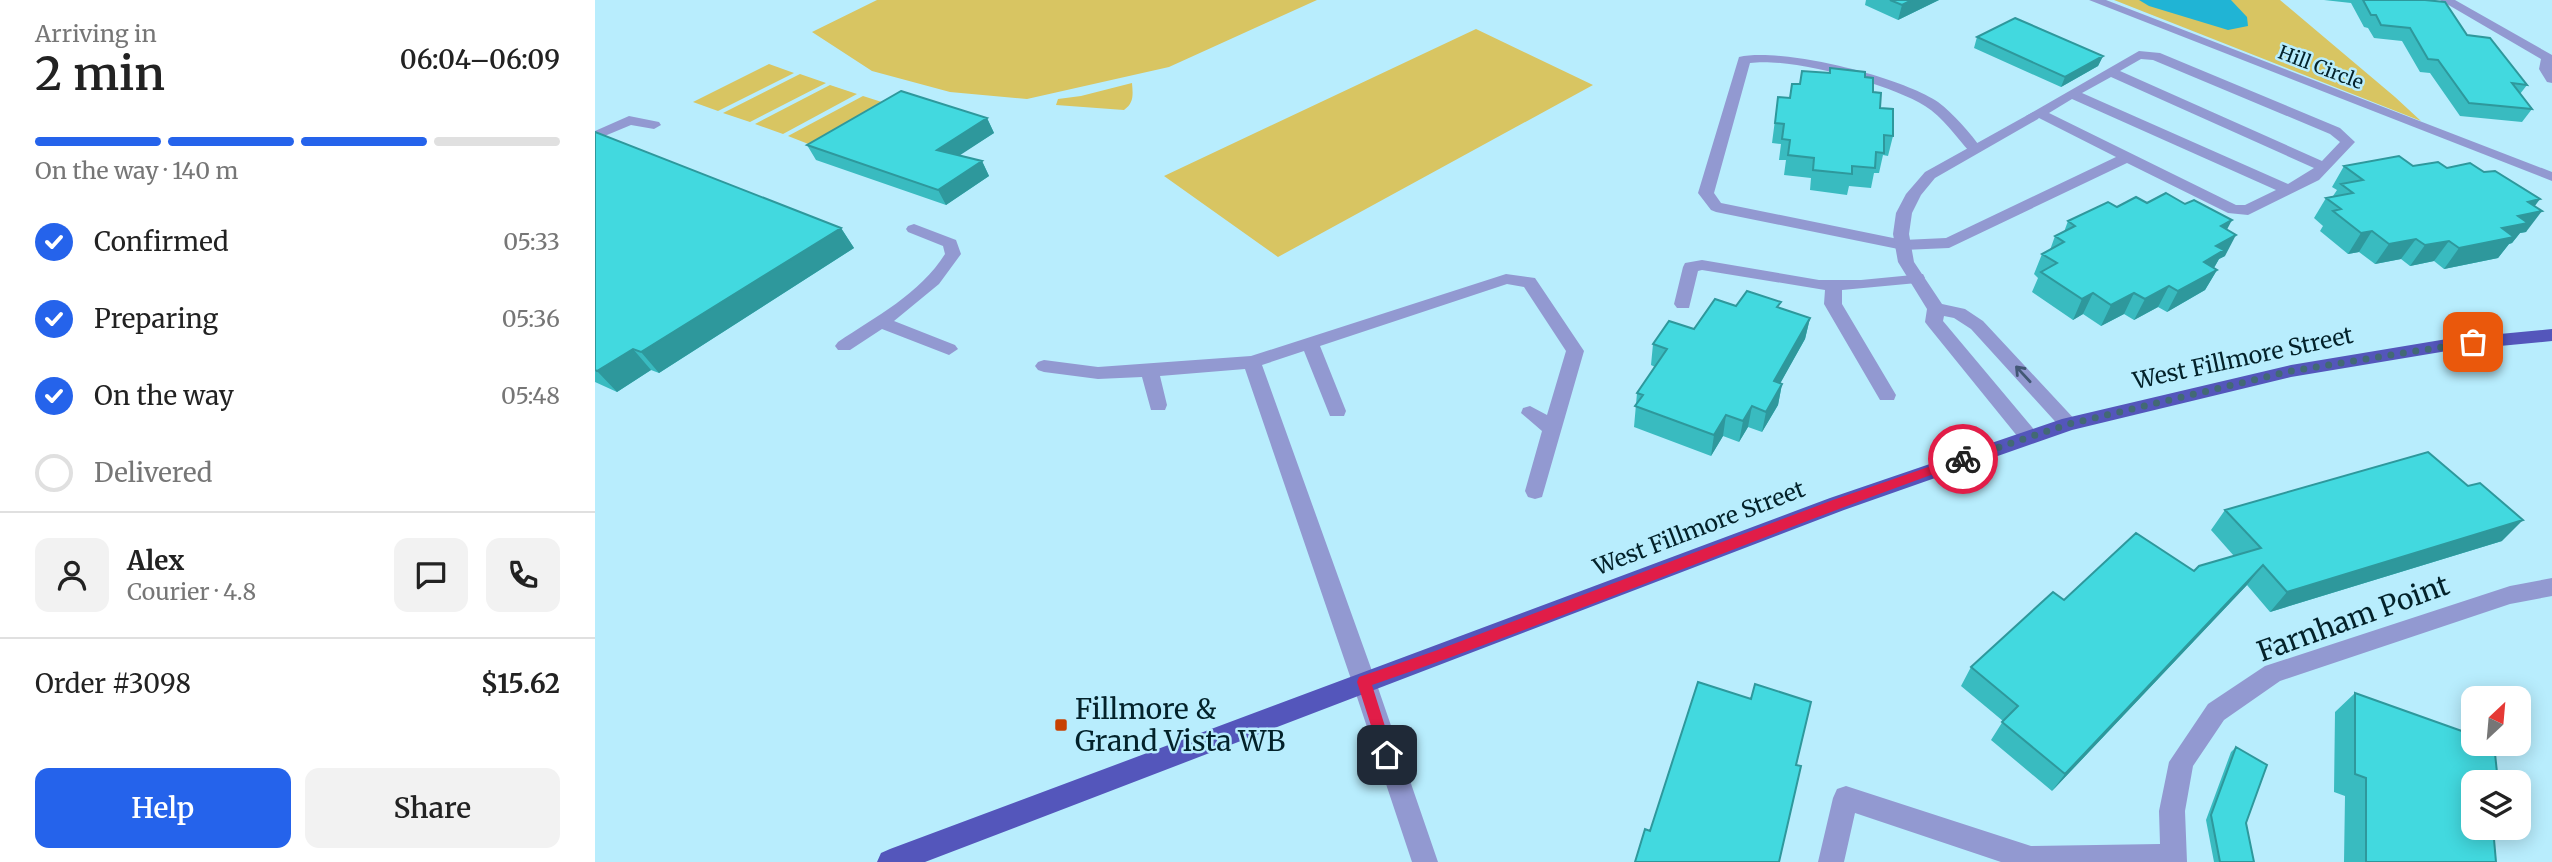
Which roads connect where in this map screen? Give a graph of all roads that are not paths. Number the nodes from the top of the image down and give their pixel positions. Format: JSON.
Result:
{"nodes":[{"id":1,"x":2095,"y":0,"type":"edge"},
{"id":2,"x":2446,"y":0,"type":"edge"},
{"id":3,"x":2550,"y":59,"type":"edge"},
{"id":4,"x":2111,"y":72,"type":"junction"},
{"id":5,"x":2552,"y":79,"type":"edge"},
{"id":6,"x":2073,"y":94,"type":"junction"},
{"id":7,"x":2036,"y":114,"type":"junction"},
{"id":8,"x":654,"y":125,"type":"dead end"},
{"id":9,"x":595,"y":136,"type":"edge"},
{"id":10,"x":1975,"y":149,"type":"junction"},
{"id":11,"x":2128,"y":158,"type":"junction"},
{"id":12,"x":2324,"y":167,"type":"junction"},
{"id":13,"x":2533,"y":168,"type":"junction"},
{"id":14,"x":2552,"y":169,"type":"edge"},
{"id":15,"x":2552,"y":177,"type":"edge"},
{"id":16,"x":2289,"y":190,"type":"junction"},
{"id":17,"x":914,"y":229,"type":"dead end"},
{"id":18,"x":1903,"y":245,"type":"junction"},
{"id":19,"x":1917,"y":278,"type":"junction"},
{"id":20,"x":1834,"y":285,"type":"junction"},
{"id":21,"x":1683,"y":304,"type":"dead end"},
{"id":22,"x":1936,"y":309,"type":"junction"},
{"id":23,"x":879,"y":321,"type":"junction"},
{"id":24,"x":2552,"y":335,"type":"edge"},
{"id":25,"x":1310,"y":343,"type":"junction"},
{"id":26,"x":844,"y":345,"type":"dead end"},
{"id":27,"x":949,"y":349,"type":"dead end"},
{"id":28,"x":1252,"y":362,"type":"junction"},
{"id":29,"x":1044,"y":366,"type":"dead end"},
{"id":30,"x":1149,"y":370,"type":"junction"},
{"id":31,"x":1887,"y":395,"type":"dead end"},
{"id":32,"x":1158,"y":405,"type":"dead end"},
{"id":33,"x":1336,"y":411,"type":"dead end"},
{"id":34,"x":1530,"y":413,"type":"dead end"},
{"id":35,"x":2069,"y":424,"type":"junction"},
{"id":36,"x":1553,"y":429,"type":"junction"},
{"id":37,"x":2029,"y":437,"type":"junction"},
{"id":38,"x":1535,"y":491,"type":"dead end"},
{"id":39,"x":2552,"y":587,"type":"edge"},
{"id":40,"x":1364,"y":682,"type":"junction"},
{"id":41,"x":2174,"y":860,"type":"edge"},
{"id":42,"x":890,"y":862,"type":"edge"},
{"id":43,"x":1425,"y":862,"type":"edge"},
{"id":44,"x":1831,"y":862,"type":"edge"}],
"edges":[{"from":1,"to":13,"type":"street","name":"Hill Circle"},
{"from":2,"to":3,"type":"street"},
{"from":3,"to":5,"type":"street"},
{"from":4,"to":6,"type":"street"},
{"from":4,"to":12,"type":"street"},
{"from":4,"to":12,"type":"street"},
{"from":6,"to":7,"type":"street"},
{"from":6,"to":16,"type":"street"},
{"from":7,"to":10,"type":"street"},
{"from":7,"to":11,"type":"street"},
{"from":8,"to":9,"type":"lane"},
{"from":10,"to":18,"type":"street"},
{"from":10,"to":18,"type":"lane"},
{"from":11,"to":16,"type":"street"},
{"from":11,"to":18,"type":"lane"},
{"from":12,"to":16,"type":"street"},
{"from":13,"to":14,"type":"street","name":"Hill Circle"},
{"from":13,"to":15,"type":"street","name":"Hill Circle"},
{"from":17,"to":23,"type":"street"},
{"from":18,"to":19,"type":"street"},
{"from":19,"to":20,"type":"street"},
{"from":19,"to":22,"type":"street"},
{"from":20,"to":21,"type":"street"},
{"from":20,"to":31,"type":"street"},
{"from":35,"to":22,"type":"street","one_way":true},
{"from":22,"to":37,"type":"street"},
{"from":23,"to":26,"type":"street"},
{"from":23,"to":27,"type":"street"},
{"from":24,"to":35,"type":"main road","name":"West Fillmore Street"},
{"from":25,"to":28,"type":"street"},
{"from":25,"to":33,"type":"street"},
{"from":25,"to":36,"type":"street"},
{"from":28,"to":30,"type":"street"},
{"from":28,"to":40,"type":"street"},
{"from":29,"to":30,"type":"street"},
{"from":30,"to":32,"type":"street"},
{"from":34,"to":36,"type":"street"},
{"from":35,"to":37,"type":"main road","name":"West Fillmore Street"},
{"from":36,"to":38,"type":"street"},
{"from":37,"to":40,"type":"main road","name":"West Fillmore Street"},
{"from":39,"to":41,"type":"street","name":"Farnham Point"},
{"from":40,"to":42,"type":"main road","name":"West Fillmore Street"},
{"from":40,"to":43,"type":"street"},
{"from":41,"to":44,"type":"street"}]}
